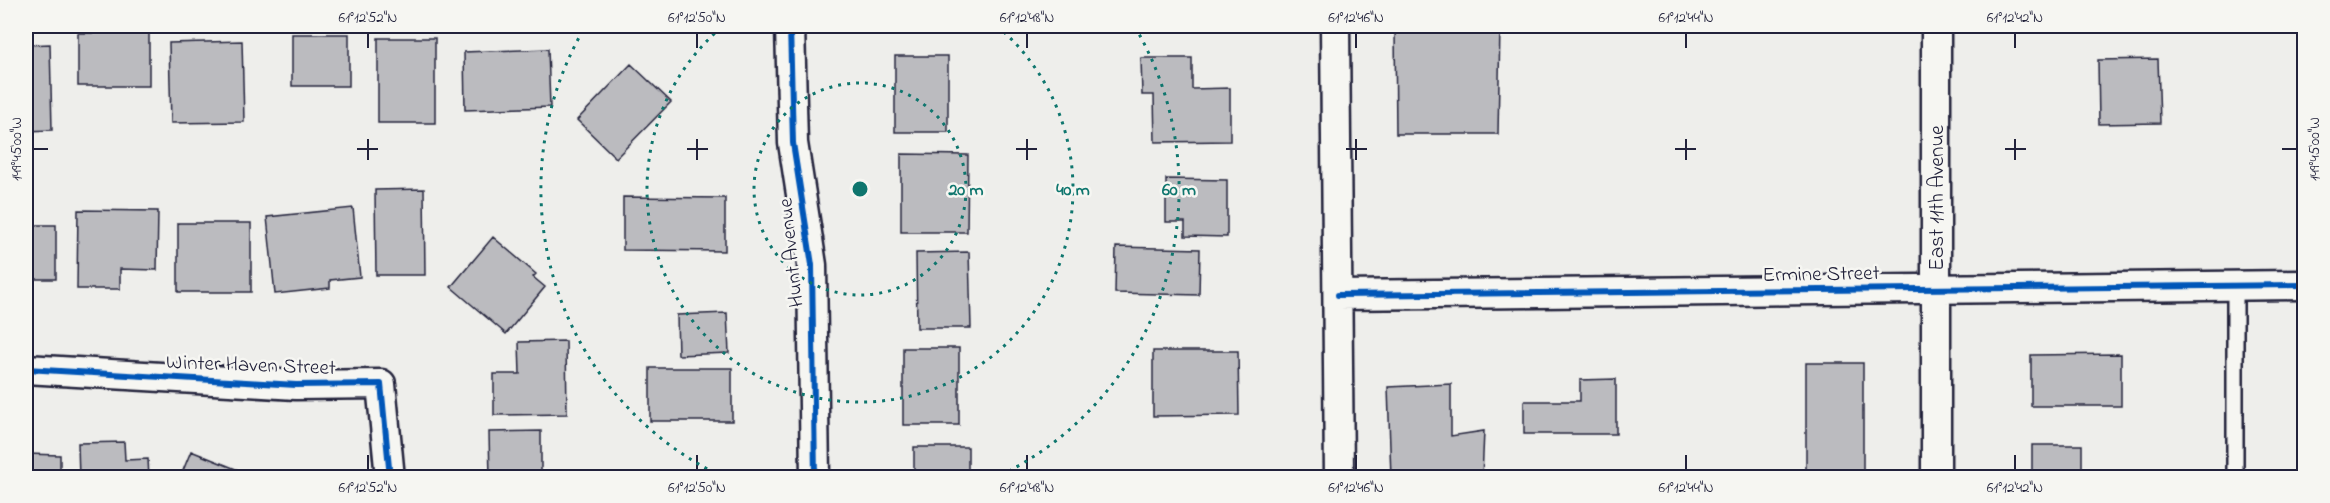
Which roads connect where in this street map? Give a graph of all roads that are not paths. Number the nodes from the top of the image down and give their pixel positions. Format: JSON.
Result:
{"nodes":[{"id":1,"x":790,"y":26,"type":"edge"},
{"id":2,"x":1335,"y":26,"type":"edge"},
{"id":3,"x":1936,"y":26,"type":"edge"},
{"id":4,"x":2304,"y":285,"type":"edge"},
{"id":5,"x":2235,"y":286,"type":"junction"},
{"id":6,"x":1935,"y":287,"type":"junction"},
{"id":7,"x":1338,"y":295,"type":"junction"},
{"id":8,"x":26,"y":369,"type":"edge"},
{"id":9,"x":390,"y":477,"type":"edge"},
{"id":10,"x":815,"y":477,"type":"edge"},
{"id":11,"x":1339,"y":477,"type":"edge"},
{"id":12,"x":1936,"y":477,"type":"edge"},
{"id":13,"x":2235,"y":477,"type":"edge"}],
"edges":[{"from":1,"to":10,"type":"street","name":"Hunt Avenue"},
{"from":2,"to":7,"type":"street"},
{"from":3,"to":6,"type":"street","name":"East 11th Avenue"},
{"from":4,"to":5,"type":"street","name":"Ermine Street"},
{"from":5,"to":6,"type":"street","name":"Ermine Street"},
{"from":5,"to":13,"type":"lane"},
{"from":6,"to":7,"type":"street","name":"Ermine Street"},
{"from":6,"to":12,"type":"street","name":"East 11th Avenue"},
{"from":7,"to":11,"type":"street"},
{"from":8,"to":9,"type":"street","name":"Winter Haven Street"}]}
